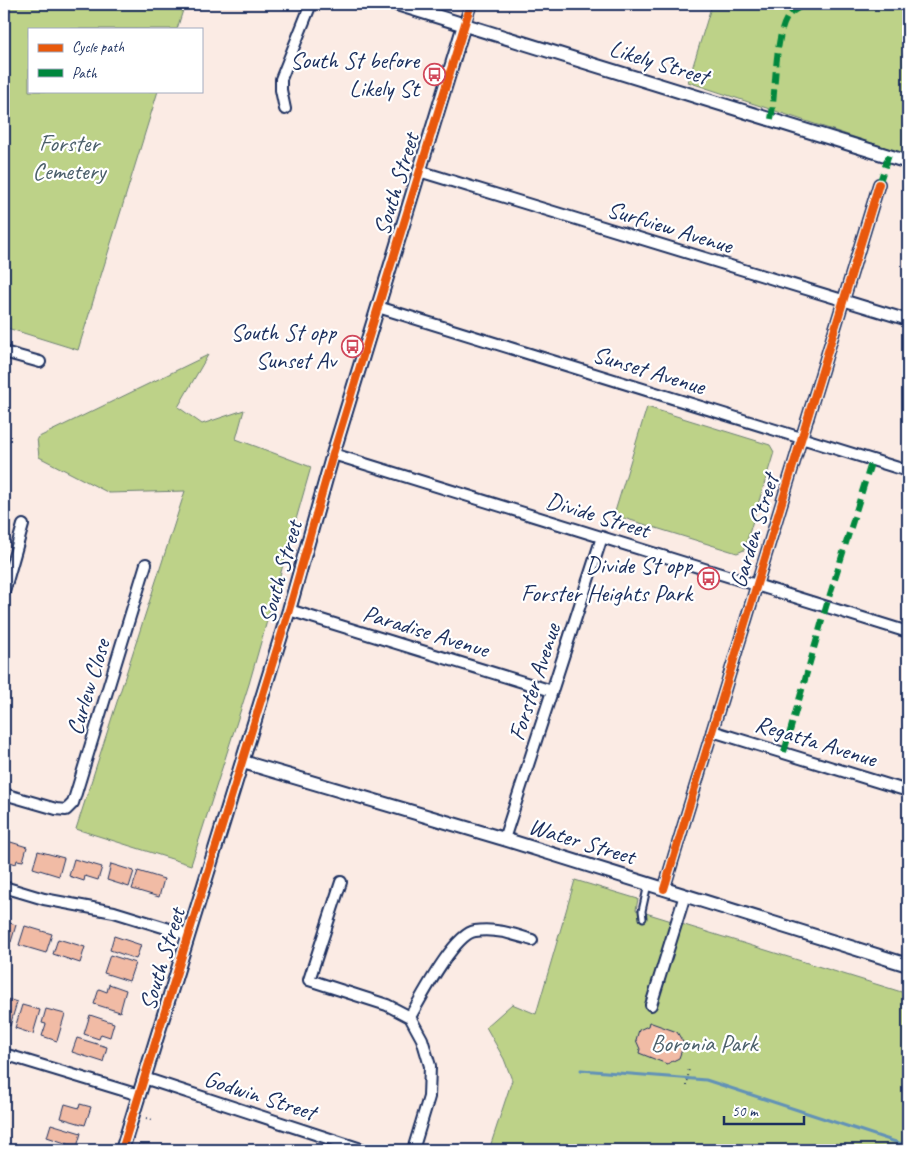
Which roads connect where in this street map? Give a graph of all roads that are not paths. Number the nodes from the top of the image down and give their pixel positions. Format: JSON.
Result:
{"nodes":[{"id":1,"x":312,"y":4,"type":"edge"},
{"id":2,"x":397,"y":4,"type":"edge"},
{"id":3,"x":471,"y":4,"type":"edge"},
{"id":4,"x":464,"y":25,"type":"junction"},
{"id":5,"x":285,"y":109,"type":"dead end"},
{"id":6,"x":908,"y":162,"type":"edge"},
{"id":7,"x":419,"y":171,"type":"junction"},
{"id":8,"x":879,"y":184,"type":"dead end"},
{"id":9,"x":844,"y":301,"type":"junction"},
{"id":10,"x":378,"y":307,"type":"junction"},
{"id":11,"x":908,"y":320,"type":"edge"},
{"id":12,"x":4,"y":352,"type":"edge"},
{"id":13,"x":40,"y":362,"type":"dead end"},
{"id":14,"x":802,"y":438,"type":"junction"},
{"id":15,"x":333,"y":454,"type":"junction"},
{"id":16,"x":908,"y":471,"type":"edge"},
{"id":17,"x":24,"y":525,"type":"dead end"},
{"id":18,"x":602,"y":537,"type":"junction"},
{"id":19,"x":146,"y":564,"type":"dead end"},
{"id":20,"x":757,"y":584,"type":"junction"},
{"id":21,"x":4,"y":592,"type":"edge"},
{"id":22,"x":290,"y":610,"type":"junction"},
{"id":23,"x":908,"y":632,"type":"edge"},
{"id":24,"x":552,"y":691,"type":"junction"},
{"id":25,"x":712,"y":731,"type":"junction"},
{"id":26,"x":242,"y":762,"type":"junction"},
{"id":27,"x":908,"y":791,"type":"edge"},
{"id":28,"x":4,"y":794,"type":"edge"},
{"id":29,"x":504,"y":840,"type":"junction"},
{"id":30,"x":341,"y":882,"type":"dead end"},
{"id":31,"x":648,"y":884,"type":"junction"},
{"id":32,"x":4,"y":887,"type":"edge"},
{"id":33,"x":664,"y":888,"type":"junction"},
{"id":34,"x":685,"y":895,"type":"junction"},
{"id":35,"x":643,"y":918,"type":"dead end"},
{"id":36,"x":189,"y":935,"type":"junction"},
{"id":37,"x":532,"y":940,"type":"dead end"},
{"id":38,"x":908,"y":965,"type":"edge"},
{"id":39,"x":651,"y":1005,"type":"dead end"},
{"id":40,"x":410,"y":1017,"type":"junction"},
{"id":41,"x":4,"y":1054,"type":"edge"},
{"id":42,"x":144,"y":1078,"type":"junction"},
{"id":43,"x":139,"y":1095,"type":"junction"},
{"id":44,"x":122,"y":1150,"type":"edge"},
{"id":45,"x":364,"y":1150,"type":"edge"},
{"id":46,"x":413,"y":1150,"type":"edge"}],
"edges":[{"from":1,"to":5,"type":"street"},
{"from":2,"to":4,"type":"street","name":"Likely Street"},
{"from":3,"to":4,"type":"street","name":"South Street"},
{"from":4,"to":6,"type":"street","name":"Likely Street"},
{"from":4,"to":7,"type":"street","name":"South Street"},
{"from":7,"to":9,"type":"street","name":"Surfview Avenue"},
{"from":7,"to":10,"type":"street","name":"South Street"},
{"from":8,"to":9,"type":"street","name":"Garden Street"},
{"from":9,"to":11,"type":"street","name":"Surfview Avenue"},
{"from":9,"to":14,"type":"street","name":"Garden Street"},
{"from":10,"to":14,"type":"street","name":"Sunset Avenue"},
{"from":10,"to":15,"type":"street","name":"South Street"},
{"from":12,"to":13,"type":"street"},
{"from":14,"to":16,"type":"street","name":"Sunset Avenue"},
{"from":14,"to":20,"type":"street","name":"Garden Street"},
{"from":15,"to":18,"type":"street","name":"Divide Street"},
{"from":15,"to":22,"type":"street","name":"South Street"},
{"from":17,"to":21,"type":"street"},
{"from":18,"to":20,"type":"street","name":"Divide Street"},
{"from":18,"to":24,"type":"street","name":"Forster Avenue"},
{"from":19,"to":28,"type":"street","name":"Curlew Close"},
{"from":20,"to":23,"type":"street","name":"Divide Street"},
{"from":20,"to":25,"type":"street","name":"Garden Street"},
{"from":22,"to":24,"type":"street","name":"Paradise Avenue"},
{"from":22,"to":26,"type":"street","name":"South Street"},
{"from":24,"to":29,"type":"street","name":"Forster Avenue"},
{"from":25,"to":27,"type":"street","name":"Regatta Avenue"},
{"from":25,"to":33,"type":"street","name":"Garden Street"},
{"from":26,"to":29,"type":"street","name":"Water Street"},
{"from":26,"to":36,"type":"street","name":"South Street"},
{"from":29,"to":31,"type":"street","name":"Water Street"},
{"from":30,"to":40,"type":"street"},
{"from":31,"to":33,"type":"street","name":"Water Street"},
{"from":31,"to":35,"type":"lane"},
{"from":32,"to":36,"type":"street"},
{"from":33,"to":34,"type":"street","name":"Water Street"},
{"from":34,"to":38,"type":"street","name":"Water Street"},
{"from":34,"to":39,"type":"street"},
{"from":36,"to":42,"type":"street","name":"South Street"},
{"from":37,"to":40,"type":"street"},
{"from":40,"to":46,"type":"street"},
{"from":41,"to":43,"type":"street"},
{"from":42,"to":43,"type":"street","name":"South Street"},
{"from":42,"to":45,"type":"street","name":"Godwin Street"},
{"from":43,"to":44,"type":"street","name":"South Street"}]}
